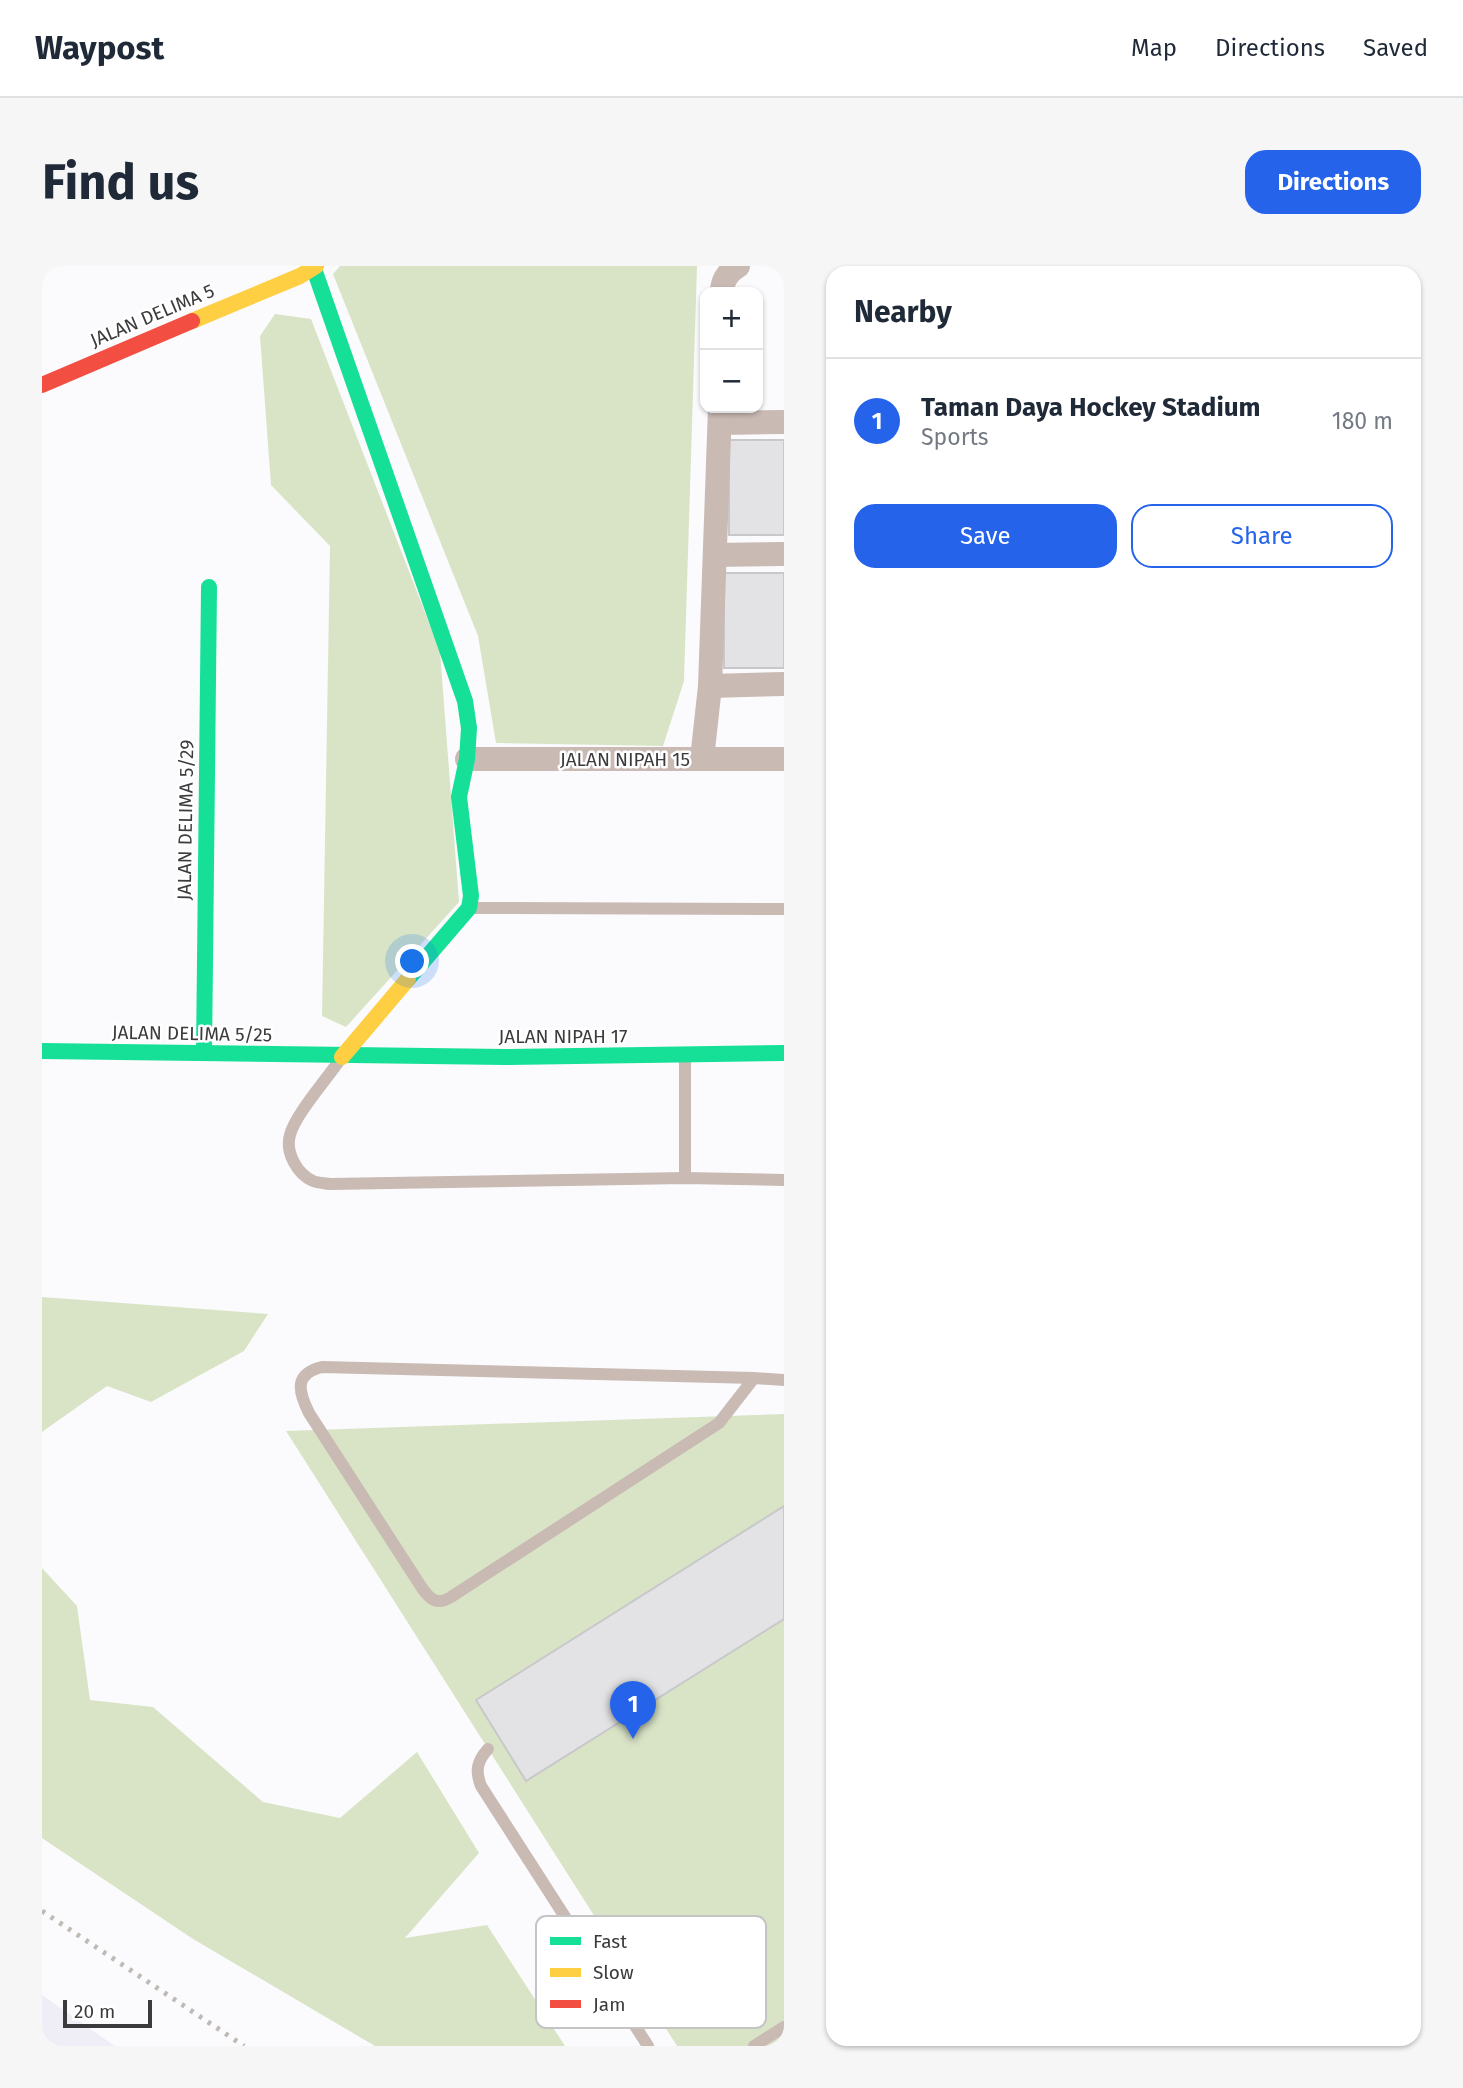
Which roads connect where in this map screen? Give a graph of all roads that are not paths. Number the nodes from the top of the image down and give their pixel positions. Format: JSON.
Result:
{"nodes":[{"id":1,"x":738,"y":266,"type":"edge"},
{"id":2,"x":315,"y":267,"type":"edge"},
{"id":3,"x":722,"y":287,"type":"edge"},
{"id":4,"x":42,"y":385,"type":"edge"},
{"id":5,"x":720,"y":415,"type":"edge"},
{"id":6,"x":784,"y":422,"type":"edge"},
{"id":7,"x":784,"y":554,"type":"edge"},
{"id":8,"x":715,"y":555,"type":"junction"},
{"id":9,"x":209,"y":587,"type":"dead end"},
{"id":10,"x":784,"y":684,"type":"edge"},
{"id":11,"x":710,"y":685,"type":"junction"},
{"id":12,"x":467,"y":759,"type":"junction"},
{"id":13,"x":702,"y":759,"type":"junction"},
{"id":14,"x":784,"y":760,"type":"edge"},
{"id":15,"x":469,"y":908,"type":"junction"},
{"id":16,"x":784,"y":909,"type":"edge"},
{"id":17,"x":42,"y":1051,"type":"edge"},
{"id":18,"x":204,"y":1053,"type":"junction"},
{"id":19,"x":784,"y":1053,"type":"edge"},
{"id":20,"x":685,"y":1056,"type":"junction"},
{"id":21,"x":342,"y":1057,"type":"junction"},
{"id":22,"x":685,"y":1178,"type":"junction"},
{"id":23,"x":784,"y":1180,"type":"edge"},
{"id":24,"x":754,"y":1378,"type":"junction"},
{"id":25,"x":784,"y":1380,"type":"edge"},
{"id":26,"x":488,"y":1749,"type":"dead end"},
{"id":27,"x":564,"y":1916,"type":"edge"},
{"id":28,"x":784,"y":2027,"type":"edge"},
{"id":29,"x":636,"y":2028,"type":"edge"},
{"id":30,"x":648,"y":2046,"type":"edge"},
{"id":31,"x":754,"y":2046,"type":"edge"}],
"edges":[{"from":1,"to":3,"type":"street"},
{"from":2,"to":4,"type":"street","name":"JALAN DELIMA 5"},
{"from":2,"to":12,"type":"street"},
{"from":5,"to":6,"type":"street"},
{"from":5,"to":8,"type":"street"},
{"from":7,"to":8,"type":"street"},
{"from":8,"to":11,"type":"street"},
{"from":9,"to":18,"type":"street","name":"JALAN DELIMA 5/29"},
{"from":10,"to":11,"type":"street"},
{"from":11,"to":13,"type":"street"},
{"from":12,"to":13,"type":"street","name":"JALAN NIPAH 15"},
{"from":12,"to":15,"type":"street"},
{"from":13,"to":14,"type":"street","name":"JALAN NIPAH 15"},
{"from":15,"to":16,"type":"lane"},
{"from":15,"to":21,"type":"street"},
{"from":17,"to":18,"type":"street","name":"JALAN DELIMA 5/25"},
{"from":18,"to":21,"type":"street","name":"JALAN DELIMA 5/25"},
{"from":19,"to":20,"type":"street","name":"JALAN NIPAH 17"},
{"from":20,"to":21,"type":"street","name":"JALAN NIPAH 17"},
{"from":20,"to":22,"type":"lane"},
{"from":21,"to":22,"type":"lane"},
{"from":22,"to":23,"type":"lane"},
{"from":24,"to":24,"type":"lane"},
{"from":24,"to":25,"type":"lane"},
{"from":26,"to":27,"type":"lane"},
{"from":28,"to":31,"type":"lane"},
{"from":29,"to":30,"type":"lane"}]}
